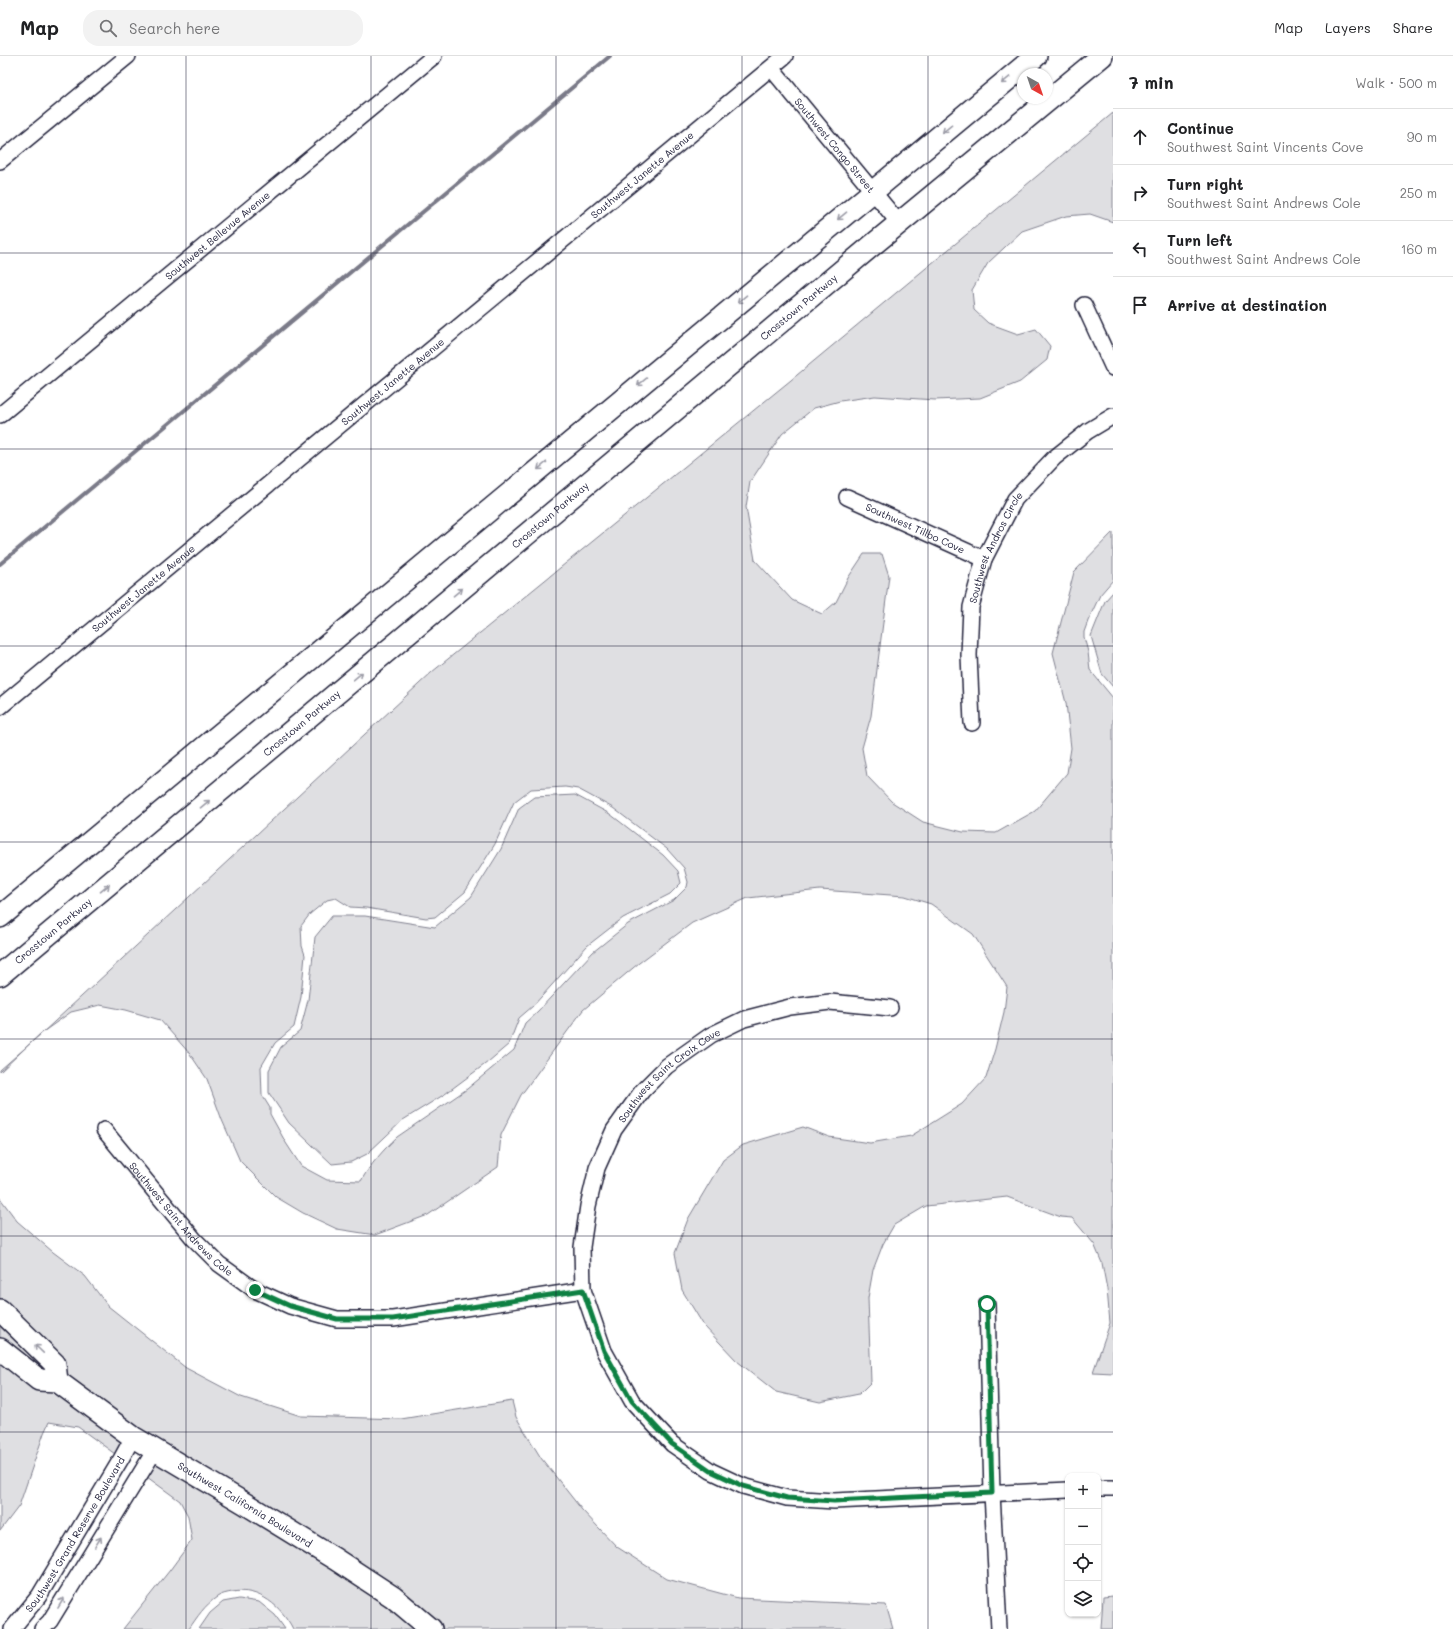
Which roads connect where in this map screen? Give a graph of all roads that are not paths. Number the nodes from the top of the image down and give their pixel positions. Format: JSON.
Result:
{"nodes":[{"id":1,"x":128,"y":56,"type":"edge"},
{"id":2,"x":434,"y":56,"type":"edge"},
{"id":3,"x":785,"y":56,"type":"edge"},
{"id":4,"x":1036,"y":56,"type":"edge"},
{"id":5,"x":1102,"y":56,"type":"edge"},
{"id":6,"x":771,"y":68,"type":"junction"},
{"id":7,"x":0,"y":161,"type":"edge"},
{"id":8,"x":872,"y":191,"type":"junction"},
{"id":9,"x":899,"y":223,"type":"junction"},
{"id":10,"x":1084,"y":304,"type":"dead end"},
{"id":11,"x":1113,"y":368,"type":"edge"},
{"id":12,"x":0,"y":415,"type":"edge"},
{"id":13,"x":1113,"y":416,"type":"edge"},
{"id":14,"x":847,"y":497,"type":"dead end"},
{"id":15,"x":984,"y":559,"type":"junction"},
{"id":16,"x":0,"y":707,"type":"edge"},
{"id":17,"x":972,"y":723,"type":"dead end"},
{"id":18,"x":0,"y":917,"type":"edge"},
{"id":19,"x":0,"y":976,"type":"edge"},
{"id":20,"x":890,"y":1008,"type":"dead end"},
{"id":21,"x":104,"y":1130,"type":"dead end"},
{"id":22,"x":583,"y":1290,"type":"junction"},
{"id":23,"x":987,"y":1304,"type":"dead end"},
{"id":24,"x":0,"y":1310,"type":"edge"},
{"id":25,"x":0,"y":1349,"type":"edge"},
{"id":26,"x":57,"y":1381,"type":"junction"},
{"id":27,"x":133,"y":1437,"type":"junction"},
{"id":28,"x":155,"y":1450,"type":"junction"},
{"id":29,"x":1101,"y":1488,"type":"edge"},
{"id":30,"x":1113,"y":1488,"type":"edge"},
{"id":31,"x":1065,"y":1490,"type":"edge"},
{"id":32,"x":992,"y":1493,"type":"junction"},
{"id":33,"x":12,"y":1629,"type":"edge"},
{"id":34,"x":42,"y":1629,"type":"edge"},
{"id":35,"x":431,"y":1629,"type":"edge"},
{"id":36,"x":999,"y":1629,"type":"edge"}],
"edges":[{"from":1,"to":7,"type":"street"},
{"from":2,"to":12,"type":"street","name":"Southwest Bellevue Avenue"},
{"from":3,"to":6,"type":"street","name":"Southwest Janette Avenue"},
{"from":4,"to":8,"type":"main road","one_way":true},
{"from":5,"to":9,"type":"main road","name":"Crosstown Parkway"},
{"from":6,"to":8,"type":"street","name":"Southwest Congo Street"},
{"from":6,"to":16,"type":"street","name":"Southwest Janette Avenue"},
{"from":8,"to":9,"type":"street","name":"Southwest Congo Street"},
{"from":8,"to":18,"type":"main road","one_way":true},
{"from":19,"to":9,"type":"main road","name":"Crosstown Parkway","one_way":true},
{"from":10,"to":11,"type":"street"},
{"from":13,"to":15,"type":"street","name":"Southwest Andros Circle"},
{"from":14,"to":15,"type":"street","name":"Southwest Tillbo Cove"},
{"from":15,"to":17,"type":"street","name":"Southwest Andros Circle"},
{"from":20,"to":22,"type":"street","name":"Southwest Saint Croix Cove"},
{"from":21,"to":22,"type":"street","name":"Southwest Saint Andrews Cole"},
{"from":22,"to":32,"type":"street"},
{"from":23,"to":32,"type":"street"},
{"from":26,"to":24,"type":"main road","one_way":true},
{"from":25,"to":26,"type":"main road","name":"Southwest California Boulevard"},
{"from":26,"to":27,"type":"main road","name":"Southwest California Boulevard"},
{"from":27,"to":28,"type":"main road","name":"Southwest California Boulevard"},
{"from":27,"to":33,"type":"street","name":"Southwest Grand Reserve Boulevard"},
{"from":34,"to":28,"type":"street","one_way":true},
{"from":28,"to":35,"type":"main road","name":"Southwest California Boulevard"},
{"from":29,"to":30,"type":"street"},
{"from":31,"to":32,"type":"street"},
{"from":32,"to":36,"type":"street"}]}
